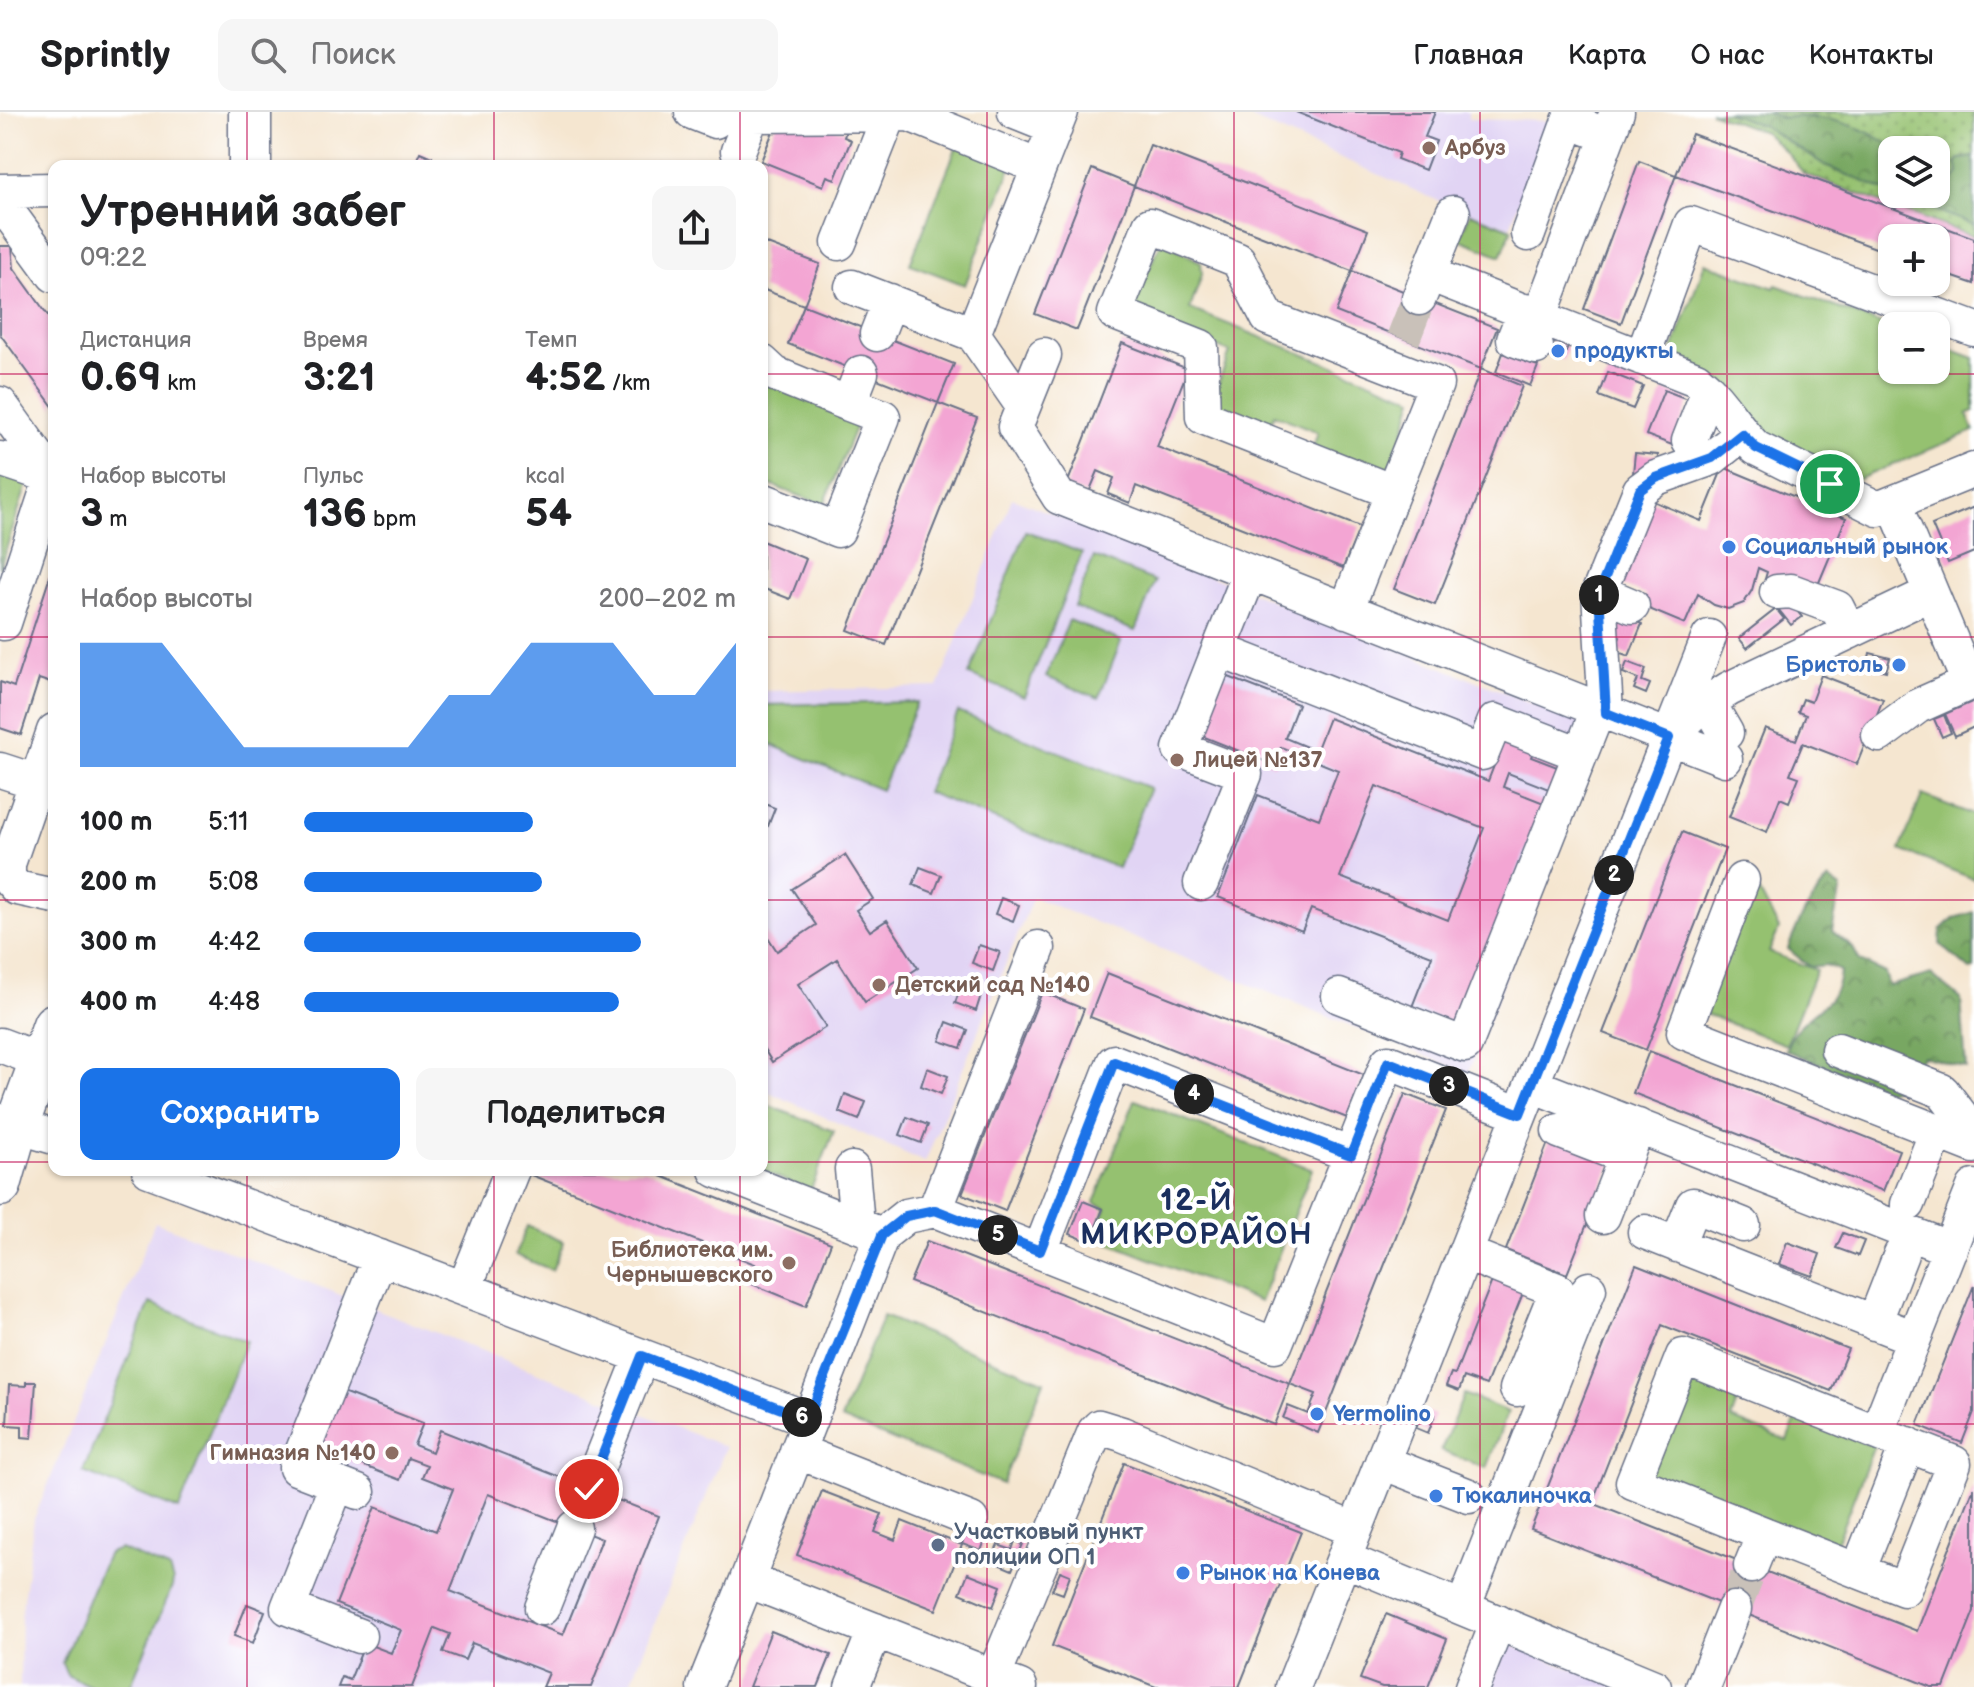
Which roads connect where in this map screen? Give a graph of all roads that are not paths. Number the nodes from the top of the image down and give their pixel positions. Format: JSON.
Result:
{"nodes":[{"id":1,"x":250,"y":112,"type":"edge"},
{"id":2,"x":692,"y":112,"type":"edge"},
{"id":3,"x":718,"y":112,"type":"edge"},
{"id":4,"x":1015,"y":112,"type":"edge"},
{"id":5,"x":902,"y":114,"type":"edge"},
{"id":6,"x":1058,"y":120,"type":"edge"},
{"id":7,"x":1612,"y":124,"type":"edge"},
{"id":8,"x":738,"y":151,"type":"dead end"},
{"id":9,"x":250,"y":160,"type":"edge"},
{"id":10,"x":1039,"y":167,"type":"junction"},
{"id":11,"x":48,"y":190,"type":"edge"},
{"id":12,"x":0,"y":191,"type":"edge"},
{"id":13,"x":0,"y":201,"type":"edge"},
{"id":14,"x":1453,"y":213,"type":"dead end"},
{"id":15,"x":1528,"y":234,"type":"dead end"},
{"id":16,"x":839,"y":243,"type":"dead end"},
{"id":17,"x":48,"y":267,"type":"edge"},
{"id":18,"x":852,"y":287,"type":"dead end"},
{"id":19,"x":890,"y":301,"type":"junction"},
{"id":20,"x":1534,"y":325,"type":"junction"},
{"id":21,"x":1974,"y":329,"type":"edge"},
{"id":22,"x":877,"y":334,"type":"dead end"},
{"id":23,"x":973,"y":334,"type":"junction"},
{"id":24,"x":1044,"y":355,"type":"dead end"},
{"id":25,"x":1642,"y":358,"type":"junction"},
{"id":26,"x":768,"y":368,"type":"edge"},
{"id":27,"x":1709,"y":390,"type":"junction"},
{"id":28,"x":0,"y":404,"type":"edge"},
{"id":29,"x":1023,"y":406,"type":"junction"},
{"id":30,"x":1742,"y":434,"type":"junction"},
{"id":31,"x":1689,"y":441,"type":"dead end"},
{"id":32,"x":0,"y":459,"type":"edge"},
{"id":33,"x":48,"y":470,"type":"edge"},
{"id":34,"x":1974,"y":470,"type":"edge"},
{"id":35,"x":48,"y":475,"type":"edge"},
{"id":36,"x":48,"y":492,"type":"edge"},
{"id":37,"x":1393,"y":492,"type":"junction"},
{"id":38,"x":768,"y":502,"type":"edge"},
{"id":39,"x":1894,"y":504,"type":"junction"},
{"id":40,"x":1250,"y":573,"type":"junction"},
{"id":41,"x":1599,"y":592,"type":"junction"},
{"id":42,"x":1777,"y":592,"type":"dead end"},
{"id":43,"x":1931,"y":593,"type":"junction"},
{"id":44,"x":1632,"y":606,"type":"dead end"},
{"id":45,"x":1346,"y":611,"type":"junction"},
{"id":46,"x":1885,"y":615,"type":"junction"},
{"id":47,"x":1960,"y":620,"type":"edge"},
{"id":48,"x":0,"y":622,"type":"edge"},
{"id":49,"x":1849,"y":632,"type":"junction"},
{"id":50,"x":1709,"y":637,"type":"dead end"},
{"id":51,"x":1219,"y":650,"type":"junction"},
{"id":52,"x":1972,"y":682,"type":"edge"},
{"id":53,"x":1708,"y":702,"type":"junction"},
{"id":54,"x":1602,"y":712,"type":"junction"},
{"id":55,"x":1879,"y":735,"type":"dead end"},
{"id":56,"x":1669,"y":738,"type":"junction"},
{"id":57,"x":48,"y":749,"type":"edge"},
{"id":58,"x":1580,"y":754,"type":"junction"},
{"id":59,"x":0,"y":770,"type":"edge"},
{"id":60,"x":37,"y":782,"type":"junction"},
{"id":61,"x":11,"y":825,"type":"edge"},
{"id":62,"x":1742,"y":880,"type":"dead end"},
{"id":63,"x":1201,"y":883,"type":"dead end"},
{"id":64,"x":48,"y":895,"type":"edge"},
{"id":65,"x":1038,"y":948,"type":"dead end"},
{"id":66,"x":1339,"y":996,"type":"dead end"},
{"id":67,"x":47,"y":1043,"type":"edge"},
{"id":68,"x":0,"y":1045,"type":"edge"},
{"id":69,"x":1838,"y":1050,"type":"dead end"},
{"id":70,"x":1526,"y":1100,"type":"junction"},
{"id":71,"x":24,"y":1128,"type":"edge"},
{"id":72,"x":1559,"y":1131,"type":"dead end"},
{"id":73,"x":1937,"y":1131,"type":"junction"},
{"id":74,"x":1974,"y":1133,"type":"edge"},
{"id":75,"x":1632,"y":1142,"type":"junction"},
{"id":76,"x":1974,"y":1146,"type":"edge"},
{"id":77,"x":1351,"y":1155,"type":"junction"},
{"id":78,"x":852,"y":1169,"type":"dead end"},
{"id":79,"x":165,"y":1176,"type":"edge"},
{"id":80,"x":510,"y":1176,"type":"edge"},
{"id":81,"x":731,"y":1176,"type":"edge"},
{"id":82,"x":0,"y":1185,"type":"edge"},
{"id":83,"x":1974,"y":1187,"type":"edge"},
{"id":84,"x":1908,"y":1204,"type":"dead end"},
{"id":85,"x":935,"y":1210,"type":"junction"},
{"id":86,"x":1603,"y":1216,"type":"dead end"},
{"id":87,"x":1743,"y":1225,"type":"dead end"},
{"id":88,"x":869,"y":1230,"type":"junction"},
{"id":89,"x":1645,"y":1232,"type":"dead end"},
{"id":90,"x":1677,"y":1245,"type":"junction"},
{"id":91,"x":1950,"y":1249,"type":"junction"},
{"id":92,"x":1040,"y":1251,"type":"junction"},
{"id":93,"x":1465,"y":1253,"type":"junction"},
{"id":94,"x":1901,"y":1254,"type":"dead end"},
{"id":95,"x":380,"y":1257,"type":"junction"},
{"id":96,"x":464,"y":1289,"type":"junction"},
{"id":97,"x":1589,"y":1289,"type":"dead end"},
{"id":98,"x":1874,"y":1323,"type":"junction"},
{"id":99,"x":1914,"y":1338,"type":"junction"},
{"id":100,"x":642,"y":1356,"type":"junction"},
{"id":101,"x":1517,"y":1389,"type":"dead end"},
{"id":102,"x":808,"y":1419,"type":"junction"},
{"id":103,"x":1892,"y":1438,"type":"junction"},
{"id":104,"x":797,"y":1451,"type":"junction"},
{"id":105,"x":1382,"y":1462,"type":"junction"},
{"id":106,"x":589,"y":1489,"type":"dead end"},
{"id":107,"x":1469,"y":1496,"type":"dead end"},
{"id":108,"x":971,"y":1520,"type":"dead end"},
{"id":109,"x":574,"y":1528,"type":"dead end"},
{"id":110,"x":1764,"y":1534,"type":"junction"},
{"id":111,"x":1350,"y":1544,"type":"junction"},
{"id":112,"x":1751,"y":1566,"type":"tunnel mouth"},
{"id":113,"x":1858,"y":1571,"type":"junction"},
{"id":114,"x":747,"y":1580,"type":"junction"},
{"id":115,"x":542,"y":1608,"type":"dead end"},
{"id":116,"x":1463,"y":1608,"type":"junction"},
{"id":117,"x":1734,"y":1609,"type":"tunnel mouth"},
{"id":118,"x":1498,"y":1622,"type":"junction"},
{"id":119,"x":875,"y":1630,"type":"junction"},
{"id":120,"x":359,"y":1636,"type":"dead end"},
{"id":121,"x":1007,"y":1682,"type":"edge"},
{"id":122,"x":1475,"y":1686,"type":"edge"},
{"id":123,"x":704,"y":1687,"type":"edge"},
{"id":124,"x":852,"y":1687,"type":"edge"},
{"id":125,"x":1293,"y":1687,"type":"edge"},
{"id":126,"x":1654,"y":1687,"type":"edge"},
{"id":127,"x":1703,"y":1687,"type":"edge"}],
"edges":[{"from":1,"to":9,"type":"main road"},
{"from":2,"to":3,"type":"street"},
{"from":4,"to":6,"type":"street"},
{"from":5,"to":8,"type":"street"},
{"from":5,"to":10,"type":"street"},
{"from":5,"to":16,"type":"street"},
{"from":6,"to":10,"type":"street"},
{"from":7,"to":15,"type":"street"},
{"from":7,"to":20,"type":"street"},
{"from":10,"to":23,"type":"street"},
{"from":11,"to":12,"type":"street"},
{"from":13,"to":17,"type":"street"},
{"from":14,"to":20,"type":"street"},
{"from":18,"to":19,"type":"street"},
{"from":19,"to":22,"type":"street"},
{"from":19,"to":23,"type":"street"},
{"from":20,"to":25,"type":"street"},
{"from":21,"to":25,"type":"street"},
{"from":23,"to":29,"type":"street"},
{"from":24,"to":29,"type":"street"},
{"from":25,"to":27,"type":"street"},
{"from":26,"to":38,"type":"street"},
{"from":27,"to":30,"type":"street"},
{"from":27,"to":31,"type":"street"},
{"from":28,"to":33,"type":"street"},
{"from":29,"to":40,"type":"street"},
{"from":30,"to":39,"type":"street"},
{"from":30,"to":41,"type":"street"},
{"from":32,"to":35,"type":"street"},
{"from":34,"to":39,"type":"street"},
{"from":36,"to":48,"type":"street"},
{"from":37,"to":37,"type":"street"},
{"from":37,"to":45,"type":"street"},
{"from":39,"to":43,"type":"street"},
{"from":40,"to":45,"type":"street"},
{"from":40,"to":51,"type":"street"},
{"from":41,"to":44,"type":"street"},
{"from":41,"to":54,"type":"street"},
{"from":42,"to":49,"type":"street"},
{"from":43,"to":46,"type":"street"},
{"from":43,"to":47,"type":"street"},
{"from":45,"to":54,"type":"street"},
{"from":46,"to":47,"type":"street"},
{"from":46,"to":49,"type":"street"},
{"from":47,"to":52,"type":"street"},
{"from":49,"to":53,"type":"street"},
{"from":50,"to":56,"type":"street"},
{"from":51,"to":58,"type":"street"},
{"from":51,"to":63,"type":"street"},
{"from":52,"to":55,"type":"street"},
{"from":53,"to":56,"type":"street"},
{"from":53,"to":56,"type":"street"},
{"from":54,"to":56,"type":"street"},
{"from":54,"to":58,"type":"street"},
{"from":56,"to":70,"type":"street"},
{"from":57,"to":60,"type":"street"},
{"from":58,"to":66,"type":"street"},
{"from":59,"to":60,"type":"street"},
{"from":60,"to":61,"type":"street"},
{"from":61,"to":64,"type":"street"},
{"from":62,"to":73,"type":"street"},
{"from":65,"to":85,"type":"street"},
{"from":67,"to":68,"type":"street"},
{"from":67,"to":71,"type":"main road"},
{"from":69,"to":74,"type":"street"},
{"from":70,"to":75,"type":"street"},
{"from":70,"to":77,"type":"street"},
{"from":70,"to":93,"type":"street"},
{"from":71,"to":82,"type":"main road"},
{"from":72,"to":75,"type":"street"},
{"from":73,"to":76,"type":"street"},
{"from":73,"to":84,"type":"street"},
{"from":75,"to":86,"type":"street"},
{"from":75,"to":91,"type":"street"},
{"from":77,"to":92,"type":"street"},
{"from":77,"to":92,"type":"street"},
{"from":78,"to":88,"type":"street"},
{"from":79,"to":95,"type":"street"},
{"from":80,"to":96,"type":"street"},
{"from":81,"to":88,"type":"street"},
{"from":83,"to":91,"type":"street"},
{"from":85,"to":88,"type":"street"},
{"from":85,"to":92,"type":"street"},
{"from":87,"to":90,"type":"street"},
{"from":88,"to":102,"type":"street"},
{"from":89,"to":90,"type":"street"},
{"from":90,"to":98,"type":"street"},
{"from":91,"to":99,"type":"street"},
{"from":93,"to":101,"type":"street"},
{"from":93,"to":105,"type":"street"},
{"from":94,"to":98,"type":"street"},
{"from":95,"to":96,"type":"street"},
{"from":95,"to":120,"type":"street"},
{"from":96,"to":100,"type":"street"},
{"from":97,"to":116,"type":"street"},
{"from":98,"to":99,"type":"street"},
{"from":99,"to":103,"type":"street"},
{"from":100,"to":102,"type":"street"},
{"from":100,"to":106,"type":"street"},
{"from":102,"to":104,"type":"street"},
{"from":103,"to":110,"type":"street"},
{"from":103,"to":113,"type":"street"},
{"from":103,"to":113,"type":"street"},
{"from":104,"to":108,"type":"street"},
{"from":104,"to":114,"type":"street"},
{"from":105,"to":107,"type":"street"},
{"from":105,"to":111,"type":"street"},
{"from":109,"to":115,"type":"street"},
{"from":110,"to":112,"type":"street"},
{"from":110,"to":113,"type":"street"},
{"from":111,"to":116,"type":"street"},
{"from":111,"to":121,"type":"street"},
{"from":111,"to":125,"type":"street"},
{"from":114,"to":119,"type":"street"},
{"from":114,"to":123,"type":"street"},
{"from":116,"to":118,"type":"street"},
{"from":117,"to":127,"type":"street"},
{"from":118,"to":122,"type":"street"},
{"from":118,"to":126,"type":"street"},
{"from":119,"to":121,"type":"street"},
{"from":119,"to":124,"type":"street"}]}
